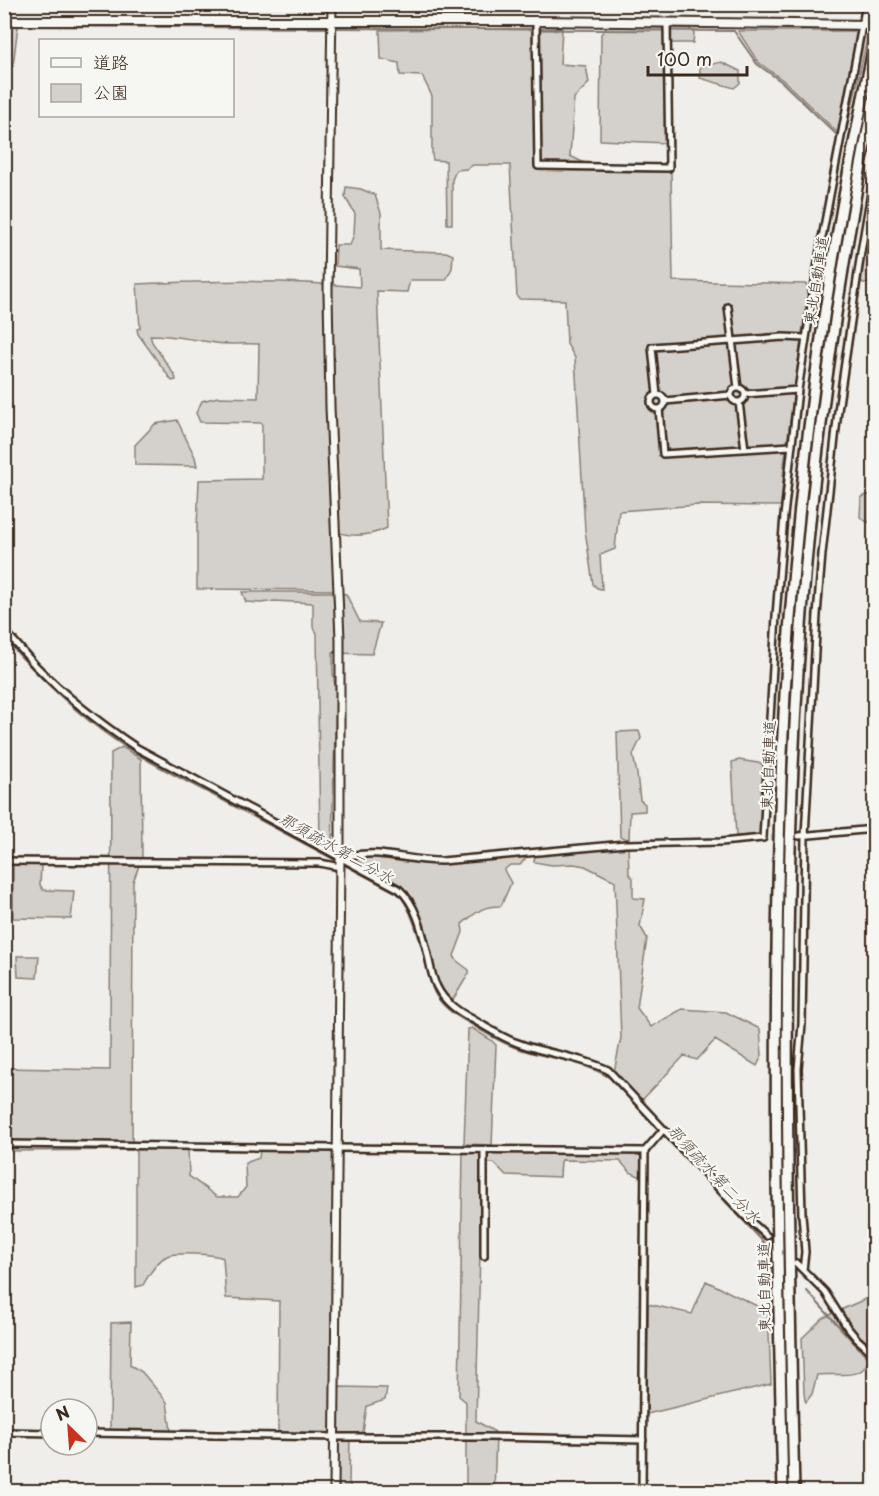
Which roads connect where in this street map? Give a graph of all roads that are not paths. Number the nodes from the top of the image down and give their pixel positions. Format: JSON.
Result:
{"nodes":[{"id":1,"x":332,"y":4,"type":"edge"},
{"id":2,"x":866,"y":4,"type":"edge"},
{"id":3,"x":4,"y":21,"type":"edge"},
{"id":4,"x":332,"y":21,"type":"junction"},
{"id":5,"x":536,"y":21,"type":"junction"},
{"id":6,"x":667,"y":22,"type":"junction"},
{"id":7,"x":862,"y":25,"type":"junction"},
{"id":8,"x":872,"y":25,"type":"dead end"},
{"id":9,"x":874,"y":46,"type":"edge"},
{"id":10,"x":874,"y":98,"type":"edge"},
{"id":11,"x":874,"y":175,"type":"edge"},
{"id":12,"x":728,"y":307,"type":"dead end"},
{"id":13,"x":805,"y":339,"type":"junction"},
{"id":14,"x":732,"y":341,"type":"junction"},
{"id":15,"x":738,"y":388,"type":"junction"},
{"id":16,"x":798,"y":390,"type":"junction"},
{"id":17,"x":746,"y":394,"type":"junction"},
{"id":18,"x":657,"y":395,"type":"junction"},
{"id":19,"x":731,"y":395,"type":"junction"},
{"id":20,"x":665,"y":401,"type":"junction"},
{"id":21,"x":739,"y":402,"type":"junction"},
{"id":22,"x":659,"y":409,"type":"junction"},
{"id":23,"x":791,"y":446,"type":"junction"},
{"id":24,"x":745,"y":449,"type":"junction"},
{"id":25,"x":4,"y":630,"type":"edge"},
{"id":26,"x":874,"y":829,"type":"edge"},
{"id":27,"x":802,"y":836,"type":"junction"},
{"id":28,"x":340,"y":856,"type":"junction"},
{"id":29,"x":4,"y":861,"type":"edge"},
{"id":30,"x":340,"y":867,"type":"junction"},
{"id":31,"x":663,"y":1130,"type":"junction"},
{"id":32,"x":4,"y":1144,"type":"edge"},
{"id":33,"x":337,"y":1148,"type":"junction"},
{"id":34,"x":484,"y":1150,"type":"junction"},
{"id":35,"x":645,"y":1150,"type":"junction"},
{"id":36,"x":767,"y":1236,"type":"dead end"},
{"id":37,"x":484,"y":1256,"type":"dead end"},
{"id":38,"x":796,"y":1263,"type":"dead end"},
{"id":39,"x":803,"y":1270,"type":"junction"},
{"id":40,"x":874,"y":1353,"type":"edge"},
{"id":41,"x":4,"y":1432,"type":"edge"},
{"id":42,"x":39,"y":1433,"type":"edge"},
{"id":43,"x":99,"y":1433,"type":"edge"},
{"id":44,"x":335,"y":1437,"type":"junction"},
{"id":45,"x":643,"y":1440,"type":"junction"},
{"id":46,"x":334,"y":1491,"type":"edge"},
{"id":47,"x":642,"y":1491,"type":"edge"},
{"id":48,"x":783,"y":1491,"type":"edge"},
{"id":49,"x":794,"y":1491,"type":"edge"}],
"edges":[{"from":1,"to":4,"type":"street"},
{"from":2,"to":7,"type":"street"},
{"from":3,"to":4,"type":"main road"},
{"from":4,"to":5,"type":"main road"},
{"from":4,"to":28,"type":"street"},
{"from":5,"to":6,"type":"main road"},
{"from":5,"to":6,"type":"street"},
{"from":6,"to":7,"type":"main road"},
{"from":7,"to":8,"type":"main road"},
{"from":7,"to":13,"type":"street"},
{"from":9,"to":48,"type":"highway","name":"東北自動車道"},
{"from":10,"to":49,"type":"highway","name":"東北自動車道"},
{"from":11,"to":27,"type":"street"},
{"from":12,"to":14,"type":"street"},
{"from":13,"to":14,"type":"street"},
{"from":13,"to":16,"type":"street"},
{"from":14,"to":15,"type":"street"},
{"from":14,"to":18,"type":"street"},
{"from":15,"to":17,"type":"street"},
{"from":15,"to":19,"type":"street"},
{"from":16,"to":17,"type":"street"},
{"from":16,"to":23,"type":"street"},
{"from":17,"to":21,"type":"street"},
{"from":18,"to":20,"type":"street"},
{"from":18,"to":22,"type":"street"},
{"from":19,"to":20,"type":"street"},
{"from":19,"to":21,"type":"street"},
{"from":20,"to":22,"type":"street"},
{"from":21,"to":24,"type":"street"},
{"from":22,"to":24,"type":"street"},
{"from":23,"to":24,"type":"street"},
{"from":23,"to":28,"type":"street"},
{"from":25,"to":28,"type":"street"},
{"from":26,"to":27,"type":"street"},
{"from":27,"to":39,"type":"street"},
{"from":28,"to":30,"type":"street"},
{"from":28,"to":31,"type":"street"},
{"from":29,"to":30,"type":"street"},
{"from":30,"to":33,"type":"street"},
{"from":31,"to":35,"type":"street"},
{"from":31,"to":36,"type":"street"},
{"from":32,"to":33,"type":"street"},
{"from":33,"to":34,"type":"street"},
{"from":33,"to":44,"type":"street"},
{"from":34,"to":35,"type":"street"},
{"from":34,"to":37,"type":"street"},
{"from":35,"to":45,"type":"street"},
{"from":38,"to":39,"type":"street"},
{"from":39,"to":40,"type":"street"},
{"from":41,"to":42,"type":"street"},
{"from":43,"to":44,"type":"street"},
{"from":44,"to":45,"type":"street"},
{"from":44,"to":46,"type":"street"},
{"from":45,"to":47,"type":"street"}]}
